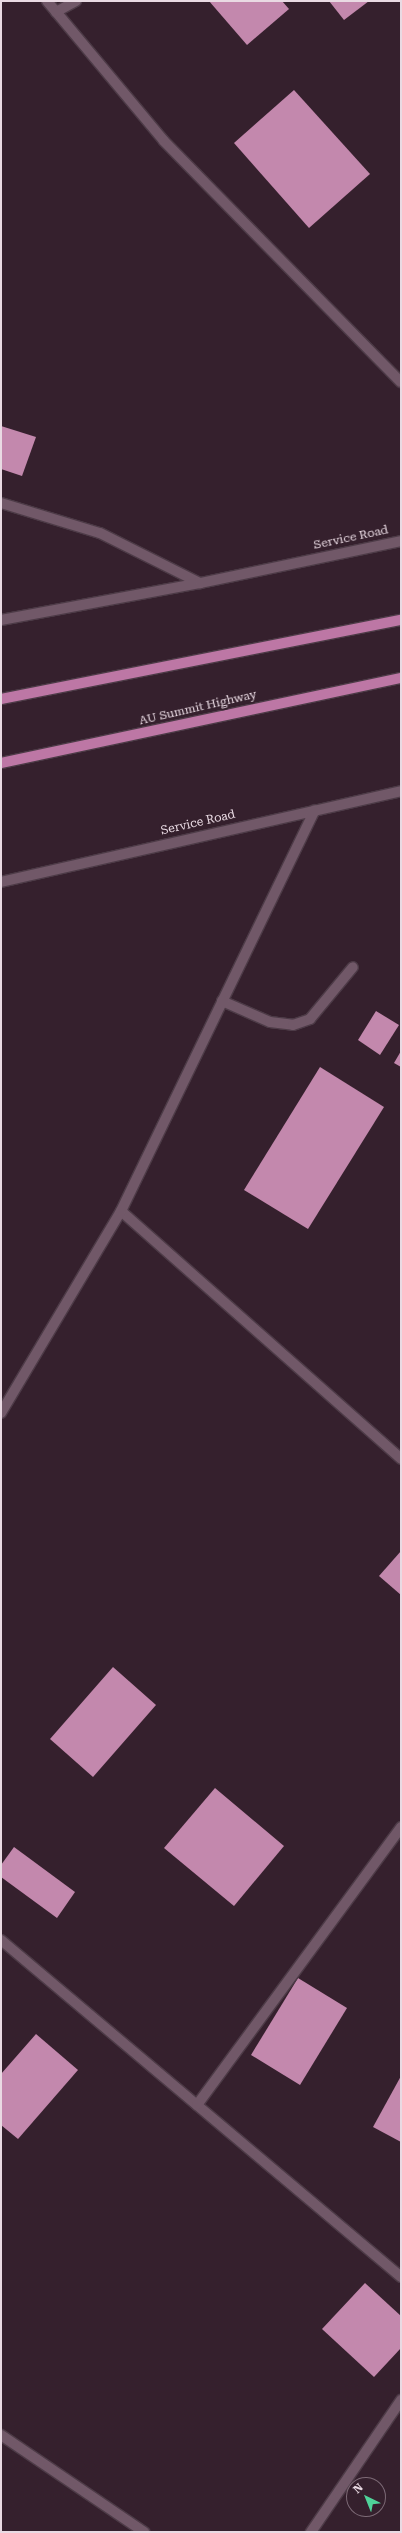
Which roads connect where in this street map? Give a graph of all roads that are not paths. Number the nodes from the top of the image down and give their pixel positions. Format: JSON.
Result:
{"nodes":[{"id":1,"x":47,"y":1,"type":"edge"},
{"id":2,"x":76,"y":1,"type":"edge"},
{"id":3,"x":56,"y":12,"type":"junction"},
{"id":4,"x":401,"y":382,"type":"edge"},
{"id":5,"x":1,"y":502,"type":"edge"},
{"id":6,"x":401,"y":541,"type":"edge"},
{"id":7,"x":200,"y":584,"type":"junction"},
{"id":8,"x":1,"y":620,"type":"edge"},
{"id":9,"x":401,"y":620,"type":"edge"},
{"id":10,"x":401,"y":678,"type":"edge"},
{"id":11,"x":1,"y":699,"type":"edge"},
{"id":12,"x":1,"y":763,"type":"edge"},
{"id":13,"x":401,"y":791,"type":"edge"},
{"id":14,"x":316,"y":810,"type":"junction"},
{"id":15,"x":1,"y":882,"type":"edge"},
{"id":16,"x":353,"y":967,"type":"dead end"},
{"id":17,"x":222,"y":1001,"type":"junction"},
{"id":18,"x":120,"y":1211,"type":"junction"},
{"id":19,"x":1,"y":1414,"type":"edge"},
{"id":20,"x":401,"y":1459,"type":"edge"},
{"id":21,"x":401,"y":1827,"type":"edge"},
{"id":22,"x":1,"y":1940,"type":"edge"},
{"id":23,"x":197,"y":2105,"type":"junction"},
{"id":24,"x":401,"y":2277,"type":"edge"},
{"id":25,"x":401,"y":2400,"type":"edge"},
{"id":26,"x":1,"y":2435,"type":"edge"},
{"id":27,"x":144,"y":2532,"type":"edge"},
{"id":28,"x":311,"y":2532,"type":"edge"}],
"edges":[{"from":1,"to":3,"type":"street"},
{"from":2,"to":3,"type":"street"},
{"from":3,"to":4,"type":"street"},
{"from":5,"to":7,"type":"street"},
{"from":6,"to":7,"type":"street","name":"Service Road"},
{"from":7,"to":8,"type":"street","name":"Service Road"},
{"from":9,"to":11,"type":"main road"},
{"from":10,"to":12,"type":"main road","name":"AU Summit Highway"},
{"from":13,"to":14,"type":"street","name":"Service Road"},
{"from":14,"to":15,"type":"street","name":"Service Road"},
{"from":14,"to":17,"type":"street"},
{"from":16,"to":17,"type":"street"},
{"from":17,"to":18,"type":"street"},
{"from":18,"to":19,"type":"street"},
{"from":18,"to":20,"type":"street"},
{"from":21,"to":23,"type":"street"},
{"from":22,"to":23,"type":"street"},
{"from":23,"to":24,"type":"street"},
{"from":25,"to":28,"type":"street"},
{"from":26,"to":27,"type":"street"}]}
